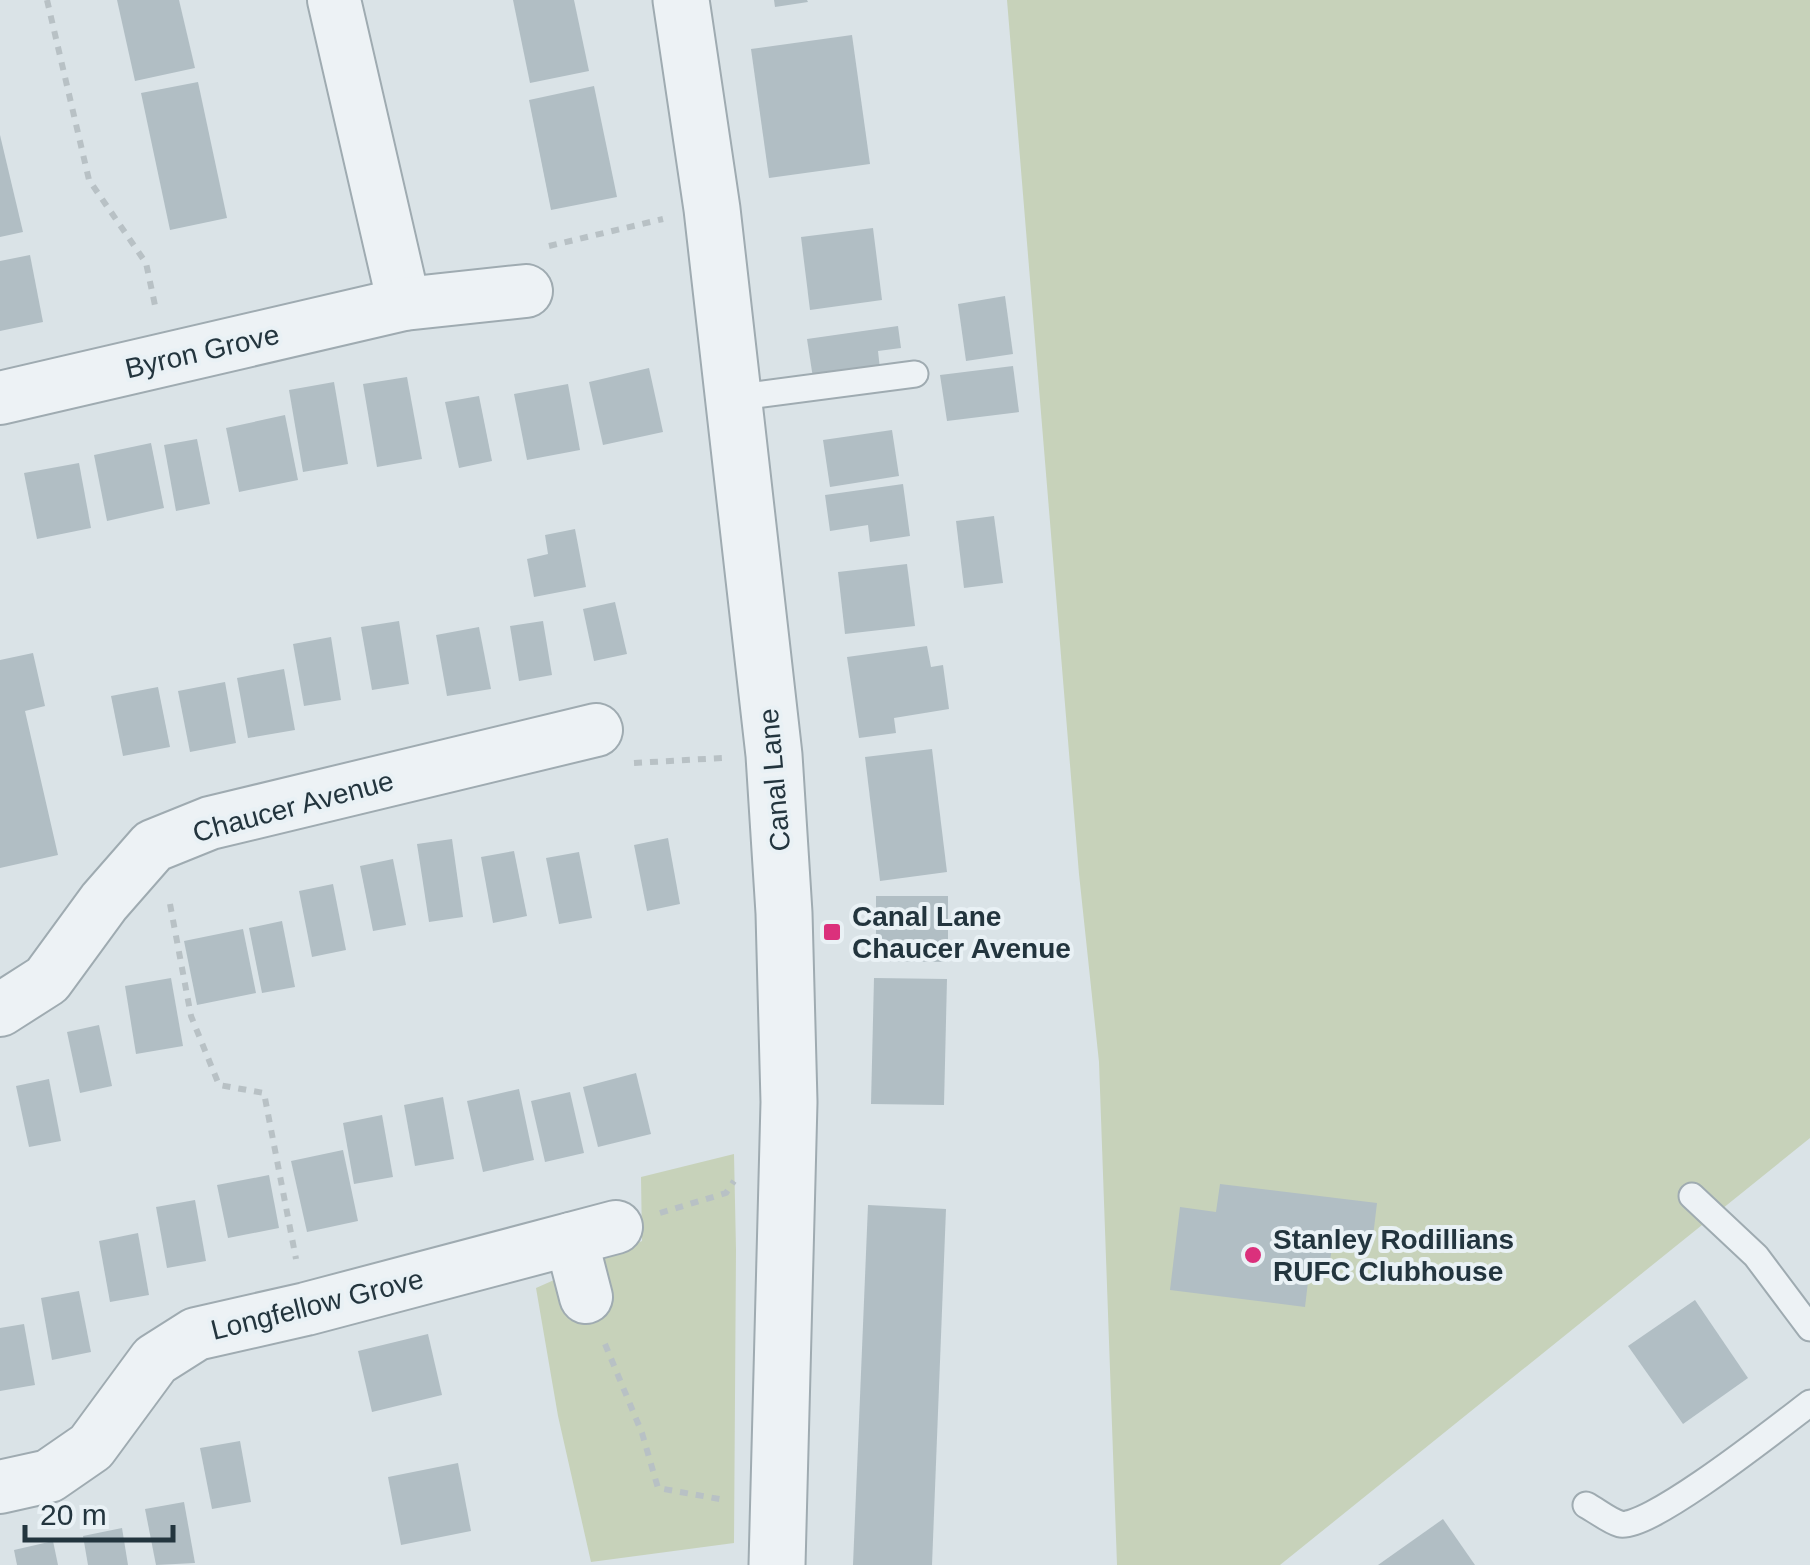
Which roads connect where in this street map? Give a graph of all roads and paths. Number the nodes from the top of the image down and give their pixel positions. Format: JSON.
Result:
{"nodes":[{"id":1,"x":46,"y":0,"type":"edge"},
{"id":2,"x":334,"y":0,"type":"edge"},
{"id":3,"x":681,"y":0,"type":"edge"},
{"id":4,"x":671,"y":218,"type":"dead end"},
{"id":5,"x":585,"y":236,"type":"dead end"},
{"id":6,"x":526,"y":291,"type":"dead end"},
{"id":7,"x":404,"y":304,"type":"junction"},
{"id":8,"x":166,"y":359,"type":"junction"},
{"id":9,"x":915,"y":374,"type":"dead end"},
{"id":10,"x":0,"y":398,"type":"edge"},
{"id":11,"x":733,"y":398,"type":"junction"},
{"id":12,"x":596,"y":730,"type":"dead end"},
{"id":13,"x":731,"y":758,"type":"dead end"},
{"id":14,"x":643,"y":763,"type":"dead end"},
{"id":15,"x":154,"y":846,"type":"junction"},
{"id":16,"x":0,"y":1010,"type":"edge"},
{"id":17,"x":736,"y":1178,"type":"dead end"},
{"id":18,"x":1692,"y":1196,"type":"dead end"},
{"id":19,"x":594,"y":1233,"type":"junction"},
{"id":20,"x":586,"y":1297,"type":"joint"},
{"id":21,"x":306,"y":1309,"type":"junction"},
{"id":22,"x":1810,"y":1328,"type":"edge"},
{"id":23,"x":1810,"y":1403,"type":"edge"},
{"id":24,"x":0,"y":1487,"type":"edge"},
{"id":25,"x":1586,"y":1504,"type":"dead end"},
{"id":26,"x":776,"y":1506,"type":"junction"},
{"id":27,"x":777,"y":1565,"type":"edge"}],
"edges":[{"from":1,"to":8,"type":"path"},
{"from":2,"to":7,"type":"street"},
{"from":3,"to":11,"type":"street","name":"Canal Lane"},
{"from":4,"to":5,"type":"path"},
{"from":6,"to":7,"type":"street","name":"Byron Grove"},
{"from":7,"to":8,"type":"street","name":"Byron Grove"},
{"from":8,"to":10,"type":"street","name":"Byron Grove"},
{"from":9,"to":11,"type":"lane"},
{"from":11,"to":26,"type":"street","name":"Canal Lane"},
{"from":12,"to":15,"type":"street","name":"Chaucer Avenue"},
{"from":13,"to":14,"type":"path"},
{"from":15,"to":16,"type":"street","name":"Chaucer Avenue"},
{"from":15,"to":21,"type":"path"},
{"from":17,"to":19,"type":"path"},
{"from":18,"to":22,"type":"lane"},
{"from":19,"to":20,"type":"street"},
{"from":19,"to":21,"type":"street","name":"Longfellow Grove"},
{"from":20,"to":26,"type":"path"},
{"from":21,"to":24,"type":"street","name":"Longfellow Grove"},
{"from":23,"to":25,"type":"lane"},
{"from":26,"to":27,"type":"street","name":"Canal Lane"}]}
